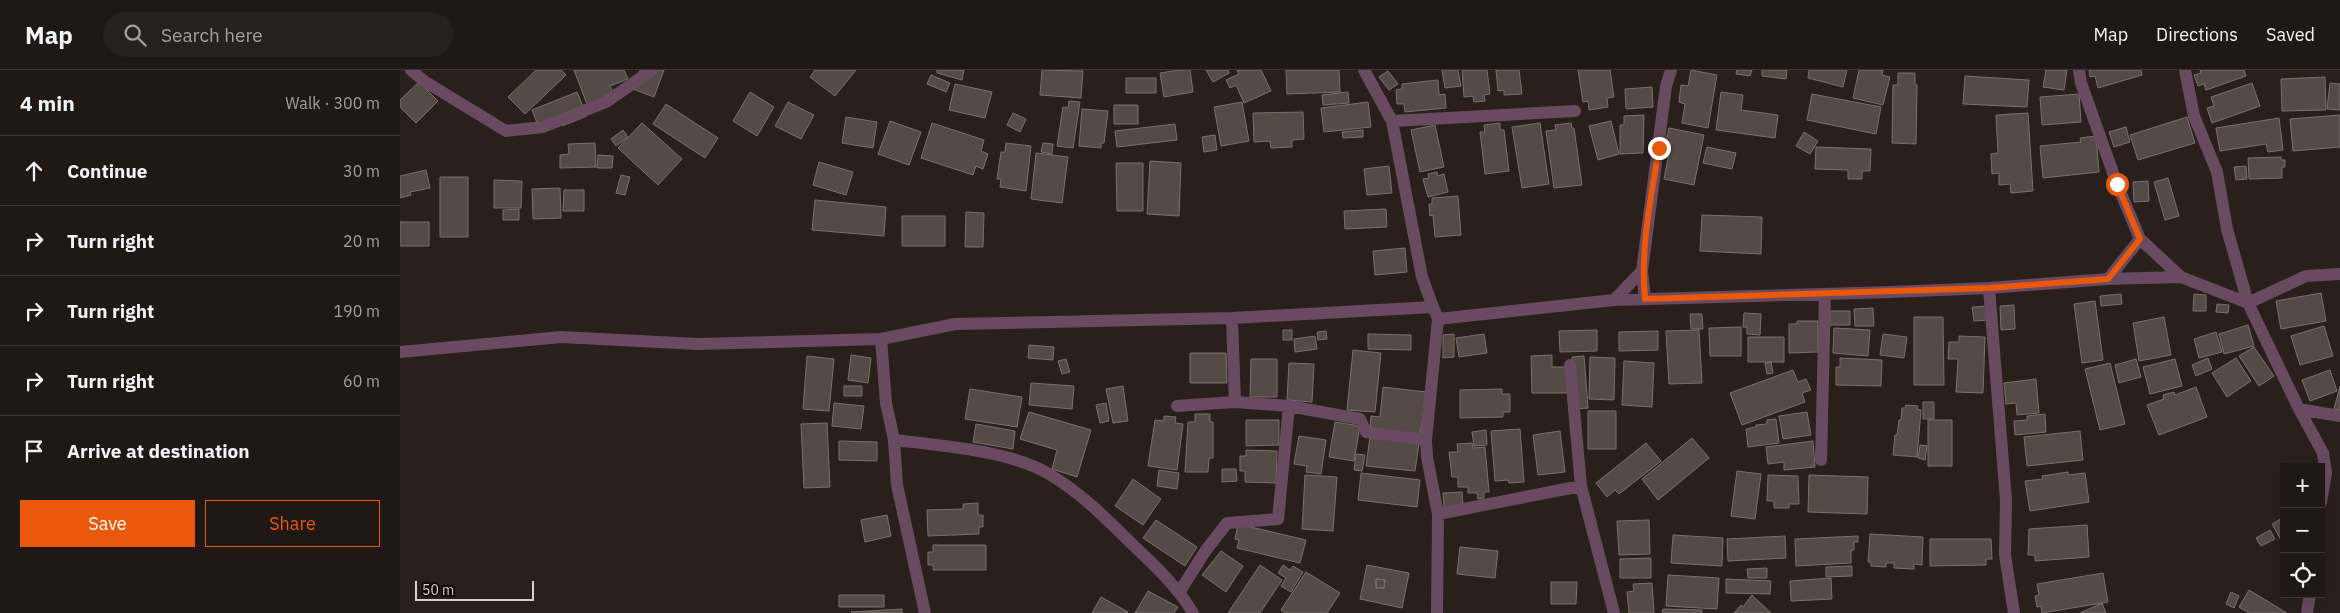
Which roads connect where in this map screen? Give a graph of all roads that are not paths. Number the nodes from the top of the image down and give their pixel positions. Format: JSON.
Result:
{"nodes":[{"id":1,"x":411,"y":70,"type":"edge"},
{"id":2,"x":652,"y":70,"type":"edge"},
{"id":3,"x":1364,"y":70,"type":"edge"},
{"id":4,"x":1671,"y":70,"type":"edge"},
{"id":5,"x":2078,"y":70,"type":"edge"},
{"id":6,"x":2185,"y":70,"type":"edge"},
{"id":7,"x":1575,"y":111,"type":"dead end"},
{"id":8,"x":1392,"y":121,"type":"junction"},
{"id":9,"x":2140,"y":239,"type":"junction"},
{"id":10,"x":1642,"y":271,"type":"junction"},
{"id":11,"x":2340,"y":274,"type":"edge"},
{"id":12,"x":2181,"y":277,"type":"junction"},
{"id":13,"x":2108,"y":279,"type":"junction"},
{"id":14,"x":1989,"y":288,"type":"junction"},
{"id":15,"x":1825,"y":294,"type":"junction"},
{"id":16,"x":1645,"y":299,"type":"junction"},
{"id":17,"x":1614,"y":300,"type":"junction"},
{"id":18,"x":2248,"y":302,"type":"junction"},
{"id":19,"x":1436,"y":313,"type":"junction"},
{"id":20,"x":1232,"y":318,"type":"junction"},
{"id":21,"x":881,"y":339,"type":"junction"},
{"id":22,"x":400,"y":352,"type":"edge"},
{"id":23,"x":1570,"y":365,"type":"dead end"},
{"id":24,"x":1235,"y":402,"type":"junction"},
{"id":25,"x":1177,"y":406,"type":"dead end"},
{"id":26,"x":1289,"y":406,"type":"junction"},
{"id":27,"x":2299,"y":409,"type":"junction"},
{"id":28,"x":2340,"y":416,"type":"edge"},
{"id":29,"x":894,"y":440,"type":"junction"},
{"id":30,"x":1426,"y":440,"type":"junction"},
{"id":31,"x":1821,"y":460,"type":"dead end"},
{"id":32,"x":2324,"y":463,"type":"edge"},
{"id":33,"x":1581,"y":486,"type":"junction"},
{"id":34,"x":1438,"y":514,"type":"junction"},
{"id":35,"x":1180,"y":591,"type":"junction"},
{"id":36,"x":2309,"y":598,"type":"edge"},
{"id":37,"x":925,"y":613,"type":"edge"},
{"id":38,"x":1193,"y":613,"type":"edge"},
{"id":39,"x":1437,"y":613,"type":"edge"},
{"id":40,"x":1614,"y":613,"type":"edge"},
{"id":41,"x":2014,"y":613,"type":"edge"},
{"id":42,"x":2307,"y":613,"type":"edge"}],
"edges":[{"from":1,"to":2,"type":"street"},
{"from":3,"to":8,"type":"street"},
{"from":4,"to":10,"type":"street"},
{"from":5,"to":9,"type":"street"},
{"from":6,"to":18,"type":"street"},
{"from":7,"to":8,"type":"street"},
{"from":8,"to":19,"type":"street"},
{"from":9,"to":12,"type":"street"},
{"from":9,"to":13,"type":"street"},
{"from":10,"to":16,"type":"street"},
{"from":10,"to":17,"type":"street"},
{"from":11,"to":18,"type":"street"},
{"from":12,"to":13,"type":"street"},
{"from":12,"to":18,"type":"street"},
{"from":13,"to":14,"type":"street"},
{"from":14,"to":15,"type":"street"},
{"from":14,"to":41,"type":"street"},
{"from":15,"to":16,"type":"street"},
{"from":15,"to":31,"type":"street"},
{"from":16,"to":17,"type":"street"},
{"from":17,"to":19,"type":"street"},
{"from":18,"to":27,"type":"street"},
{"from":19,"to":20,"type":"street"},
{"from":19,"to":30,"type":"street"},
{"from":20,"to":21,"type":"street"},
{"from":20,"to":24,"type":"street"},
{"from":21,"to":22,"type":"street"},
{"from":21,"to":29,"type":"street"},
{"from":23,"to":33,"type":"street"},
{"from":24,"to":25,"type":"street"},
{"from":24,"to":26,"type":"street"},
{"from":26,"to":30,"type":"street"},
{"from":26,"to":35,"type":"street"},
{"from":27,"to":28,"type":"street"},
{"from":27,"to":32,"type":"street"},
{"from":29,"to":35,"type":"street"},
{"from":29,"to":37,"type":"street"},
{"from":30,"to":34,"type":"street"},
{"from":33,"to":34,"type":"street"},
{"from":33,"to":40,"type":"street"},
{"from":34,"to":39,"type":"street"},
{"from":35,"to":38,"type":"street"},
{"from":36,"to":42,"type":"street"}]}
